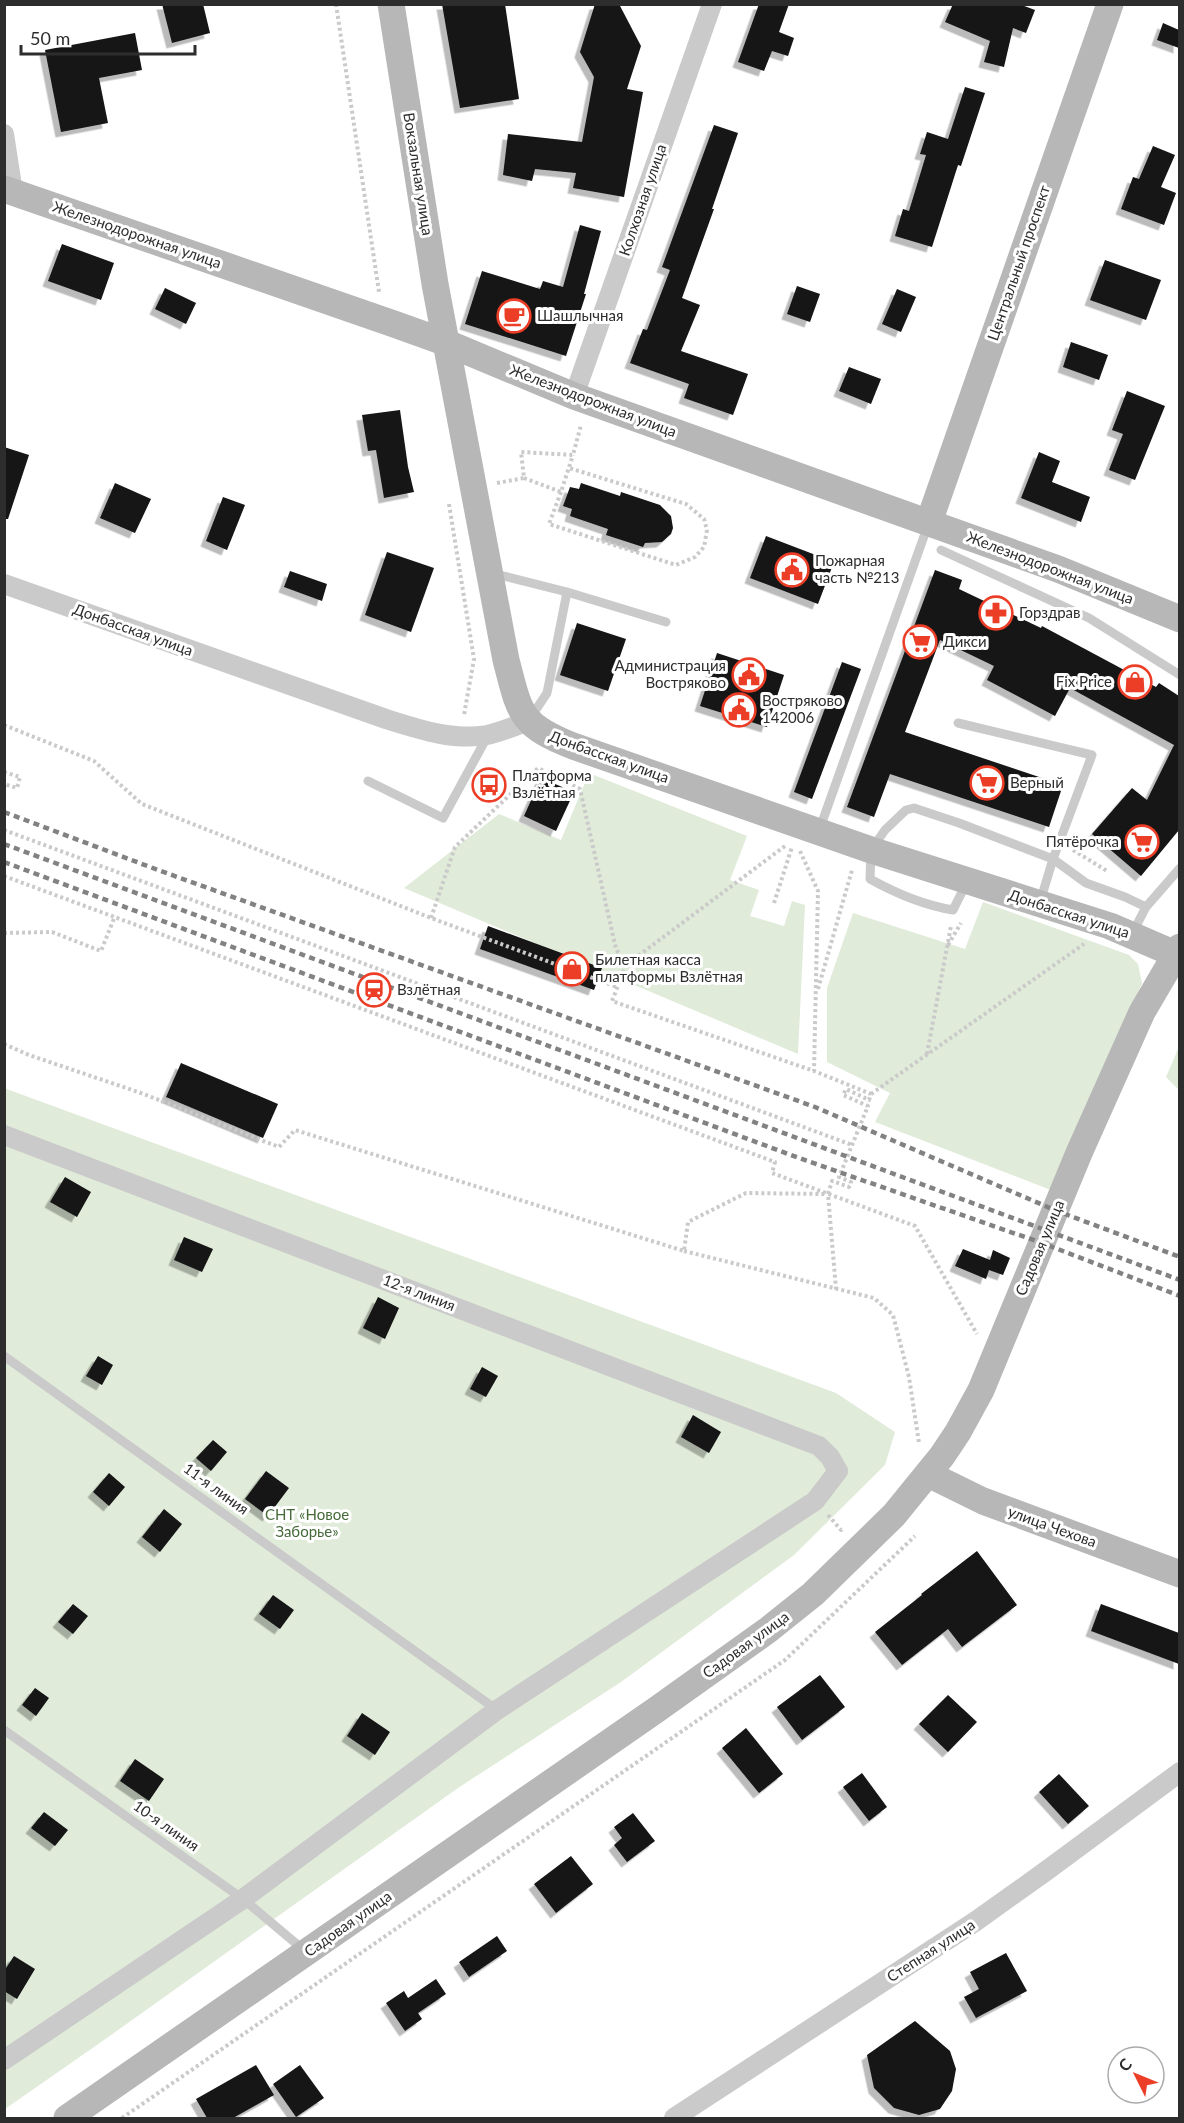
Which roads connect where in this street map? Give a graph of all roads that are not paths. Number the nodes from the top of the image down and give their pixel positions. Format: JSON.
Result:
{"nodes":[{"id":1,"x":391,"y":4,"type":"edge"},
{"id":2,"x":712,"y":4,"type":"edge"},
{"id":3,"x":1110,"y":4,"type":"edge"},
{"id":4,"x":4,"y":134,"type":"edge"},
{"id":5,"x":9,"y":190,"type":"edge"},
{"id":6,"x":447,"y":343,"type":"junction"},
{"id":7,"x":578,"y":409,"type":"junction"},
{"id":8,"x":929,"y":522,"type":"junction"},
{"id":9,"x":941,"y":550,"type":"dead end"},
{"id":10,"x":489,"y":572,"type":"junction"},
{"id":11,"x":4,"y":584,"type":"edge"},
{"id":12,"x":567,"y":592,"type":"junction"},
{"id":13,"x":1176,"y":620,"type":"edge"},
{"id":14,"x":666,"y":622,"type":"dead end"},
{"id":15,"x":1179,"y":675,"type":"edge"},
{"id":16,"x":528,"y":721,"type":"junction"},
{"id":17,"x":958,"y":723,"type":"dead end"},
{"id":18,"x":488,"y":735,"type":"junction"},
{"id":19,"x":368,"y":781,"type":"dead end"},
{"id":20,"x":807,"y":835,"type":"junction"},
{"id":21,"x":865,"y":848,"type":"junction"},
{"id":22,"x":1053,"y":859,"type":"junction"},
{"id":23,"x":1179,"y":868,"type":"edge"},
{"id":24,"x":967,"y":882,"type":"junction"},
{"id":25,"x":1039,"y":905,"type":"junction"},
{"id":26,"x":1146,"y":908,"type":"junction"},
{"id":27,"x":1121,"y":930,"type":"junction"},
{"id":28,"x":1178,"y":952,"type":"edge"},
{"id":29,"x":4,"y":1135,"type":"edge"},
{"id":30,"x":4,"y":1356,"type":"edge"},
{"id":31,"x":928,"y":1474,"type":"junction"},
{"id":32,"x":1179,"y":1574,"type":"edge"},
{"id":33,"x":497,"y":1710,"type":"junction"},
{"id":34,"x":4,"y":1730,"type":"edge"},
{"id":35,"x":1179,"y":1772,"type":"edge"},
{"id":36,"x":243,"y":1899,"type":"junction"},
{"id":37,"x":307,"y":1952,"type":"junction"},
{"id":38,"x":4,"y":2060,"type":"edge"},
{"id":39,"x":67,"y":2118,"type":"edge"},
{"id":40,"x":674,"y":2118,"type":"edge"}],
"edges":[{"from":1,"to":6,"type":"main road","name":"Вокзальная улица"},
{"from":2,"to":7,"type":"street","name":"Колхозная улица"},
{"from":3,"to":8,"type":"main road","name":"Центральный проспект"},
{"from":4,"to":5,"type":"street"},
{"from":5,"to":6,"type":"main road","name":"Железнодорожная улица"},
{"from":6,"to":7,"type":"main road","name":"Железнодорожная улица"},
{"from":6,"to":10,"type":"main road","name":"Вокзальная улица"},
{"from":7,"to":8,"type":"main road","name":"Железнодорожная улица"},
{"from":8,"to":13,"type":"main road","name":"Железнодорожная улица"},
{"from":8,"to":20,"type":"lane"},
{"from":9,"to":15,"type":"lane"},
{"from":10,"to":12,"type":"lane"},
{"from":10,"to":16,"type":"main road","name":"Вокзальная улица"},
{"from":11,"to":18,"type":"street","name":"Донбасская улица"},
{"from":12,"to":14,"type":"lane"},
{"from":12,"to":16,"type":"lane"},
{"from":16,"to":18,"type":"street","name":"Донбасская улица"},
{"from":16,"to":20,"type":"main road","name":"Донбасская улица"},
{"from":17,"to":22,"type":"lane"},
{"from":18,"to":19,"type":"lane"},
{"from":20,"to":21,"type":"main road","name":"Донбасская улица"},
{"from":21,"to":22,"type":"lane"},
{"from":21,"to":24,"type":"main road","name":"Донбасская улица"},
{"from":21,"to":24,"type":"lane"},
{"from":22,"to":25,"type":"lane"},
{"from":22,"to":26,"type":"lane"},
{"from":23,"to":26,"type":"lane"},
{"from":24,"to":25,"type":"main road","name":"Донбасская улица"},
{"from":25,"to":27,"type":"main road","name":"Донбасская улица"},
{"from":26,"to":27,"type":"lane"},
{"from":27,"to":28,"type":"main road","name":"Донбасская улица"},
{"from":28,"to":31,"type":"main road","name":"Садовая улица"},
{"from":29,"to":33,"type":"street","name":"12-я линия"},
{"from":30,"to":33,"type":"lane","name":"11-я линия"},
{"from":31,"to":32,"type":"main road","name":"улица Чехова"},
{"from":31,"to":37,"type":"main road","name":"Садовая улица"},
{"from":33,"to":36,"type":"street"},
{"from":34,"to":36,"type":"lane","name":"10-я линия"},
{"from":35,"to":40,"type":"street","name":"Степная улица"},
{"from":36,"to":37,"type":"lane","name":"10-я линия"},
{"from":36,"to":38,"type":"street"},
{"from":37,"to":39,"type":"main road","name":"Садовая улица"}]}
